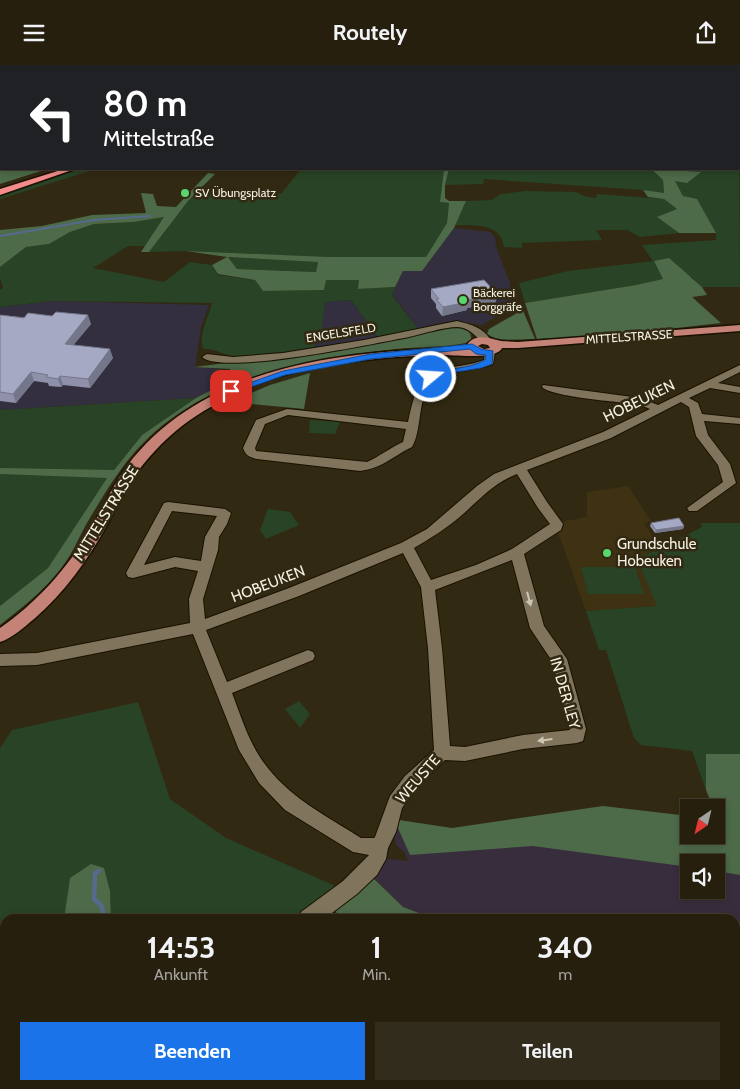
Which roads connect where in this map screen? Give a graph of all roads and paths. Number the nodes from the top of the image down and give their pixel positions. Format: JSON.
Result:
{"nodes":[{"id":1,"x":55,"y":170,"type":"edge"},
{"id":2,"x":68,"y":170,"type":"edge"},
{"id":3,"x":0,"y":188,"type":"edge"},
{"id":4,"x":0,"y":192,"type":"edge"},
{"id":5,"x":740,"y":327,"type":"edge"},
{"id":6,"x":484,"y":347,"type":"junction"},
{"id":7,"x":208,"y":357,"type":"dead end"},
{"id":8,"x":740,"y":367,"type":"edge"},
{"id":9,"x":710,"y":384,"type":"junction"},
{"id":10,"x":547,"y":387,"type":"dead end"},
{"id":11,"x":740,"y":390,"type":"edge"},
{"id":12,"x":682,"y":398,"type":"junction"},
{"id":13,"x":659,"y":409,"type":"junction"},
{"id":14,"x":698,"y":417,"type":"junction"},
{"id":15,"x":740,"y":421,"type":"edge"},
{"id":16,"x":413,"y":426,"type":"junction"},
{"id":17,"x":520,"y":468,"type":"junction"},
{"id":18,"x":735,"y":485,"type":"edge"},
{"id":19,"x":693,"y":508,"type":"dead end"},
{"id":20,"x":406,"y":546,"type":"junction"},
{"id":21,"x":517,"y":551,"type":"junction"},
{"id":22,"x":206,"y":567,"type":"junction"},
{"id":23,"x":428,"y":587,"type":"junction"},
{"id":24,"x":198,"y":627,"type":"junction"},
{"id":25,"x":0,"y":636,"type":"edge"},
{"id":26,"x":308,"y":657,"type":"dead end"},
{"id":27,"x":0,"y":660,"type":"edge"},
{"id":28,"x":223,"y":690,"type":"junction"},
{"id":29,"x":442,"y":753,"type":"junction"},
{"id":30,"x":378,"y":847,"type":"junction"},
{"id":31,"x":314,"y":914,"type":"edge"}],
"edges":[{"from":1,"to":3,"type":"highway"},
{"from":2,"to":4,"type":"highway"},
{"from":5,"to":6,"type":"main road","name":"MITTELSTRASSE"},
{"from":6,"to":7,"type":"street","name":"ENGELSFELD"},
{"from":6,"to":16,"type":"street"},
{"from":6,"to":25,"type":"main road","name":"MITTELSTRASSE"},
{"from":8,"to":9,"type":"street","name":"HOBEUKEN"},
{"from":9,"to":11,"type":"street"},
{"from":9,"to":12,"type":"street","name":"HOBEUKEN"},
{"from":10,"to":13,"type":"street"},
{"from":12,"to":13,"type":"street","name":"HOBEUKEN"},
{"from":12,"to":14,"type":"street"},
{"from":13,"to":17,"type":"street","name":"HOBEUKEN"},
{"from":14,"to":15,"type":"street"},
{"from":14,"to":18,"type":"street"},
{"from":16,"to":16,"type":"street"},
{"from":17,"to":20,"type":"street","name":"HOBEUKEN"},
{"from":17,"to":21,"type":"street"},
{"from":18,"to":19,"type":"street"},
{"from":20,"to":23,"type":"street","name":"WEUSTE"},
{"from":20,"to":24,"type":"street","name":"HOBEUKEN"},
{"from":21,"to":23,"type":"street"},
{"from":21,"to":29,"type":"street","name":"IN DER LEY","one_way":true},
{"from":22,"to":22,"type":"street"},
{"from":22,"to":24,"type":"street"},
{"from":23,"to":29,"type":"street","name":"WEUSTE"},
{"from":24,"to":27,"type":"street","name":"HOBEUKEN"},
{"from":24,"to":28,"type":"street"},
{"from":26,"to":28,"type":"street"},
{"from":28,"to":30,"type":"street"},
{"from":29,"to":30,"type":"street","name":"WEUSTE"},
{"from":30,"to":31,"type":"street","name":"WEUSTE"}]}
